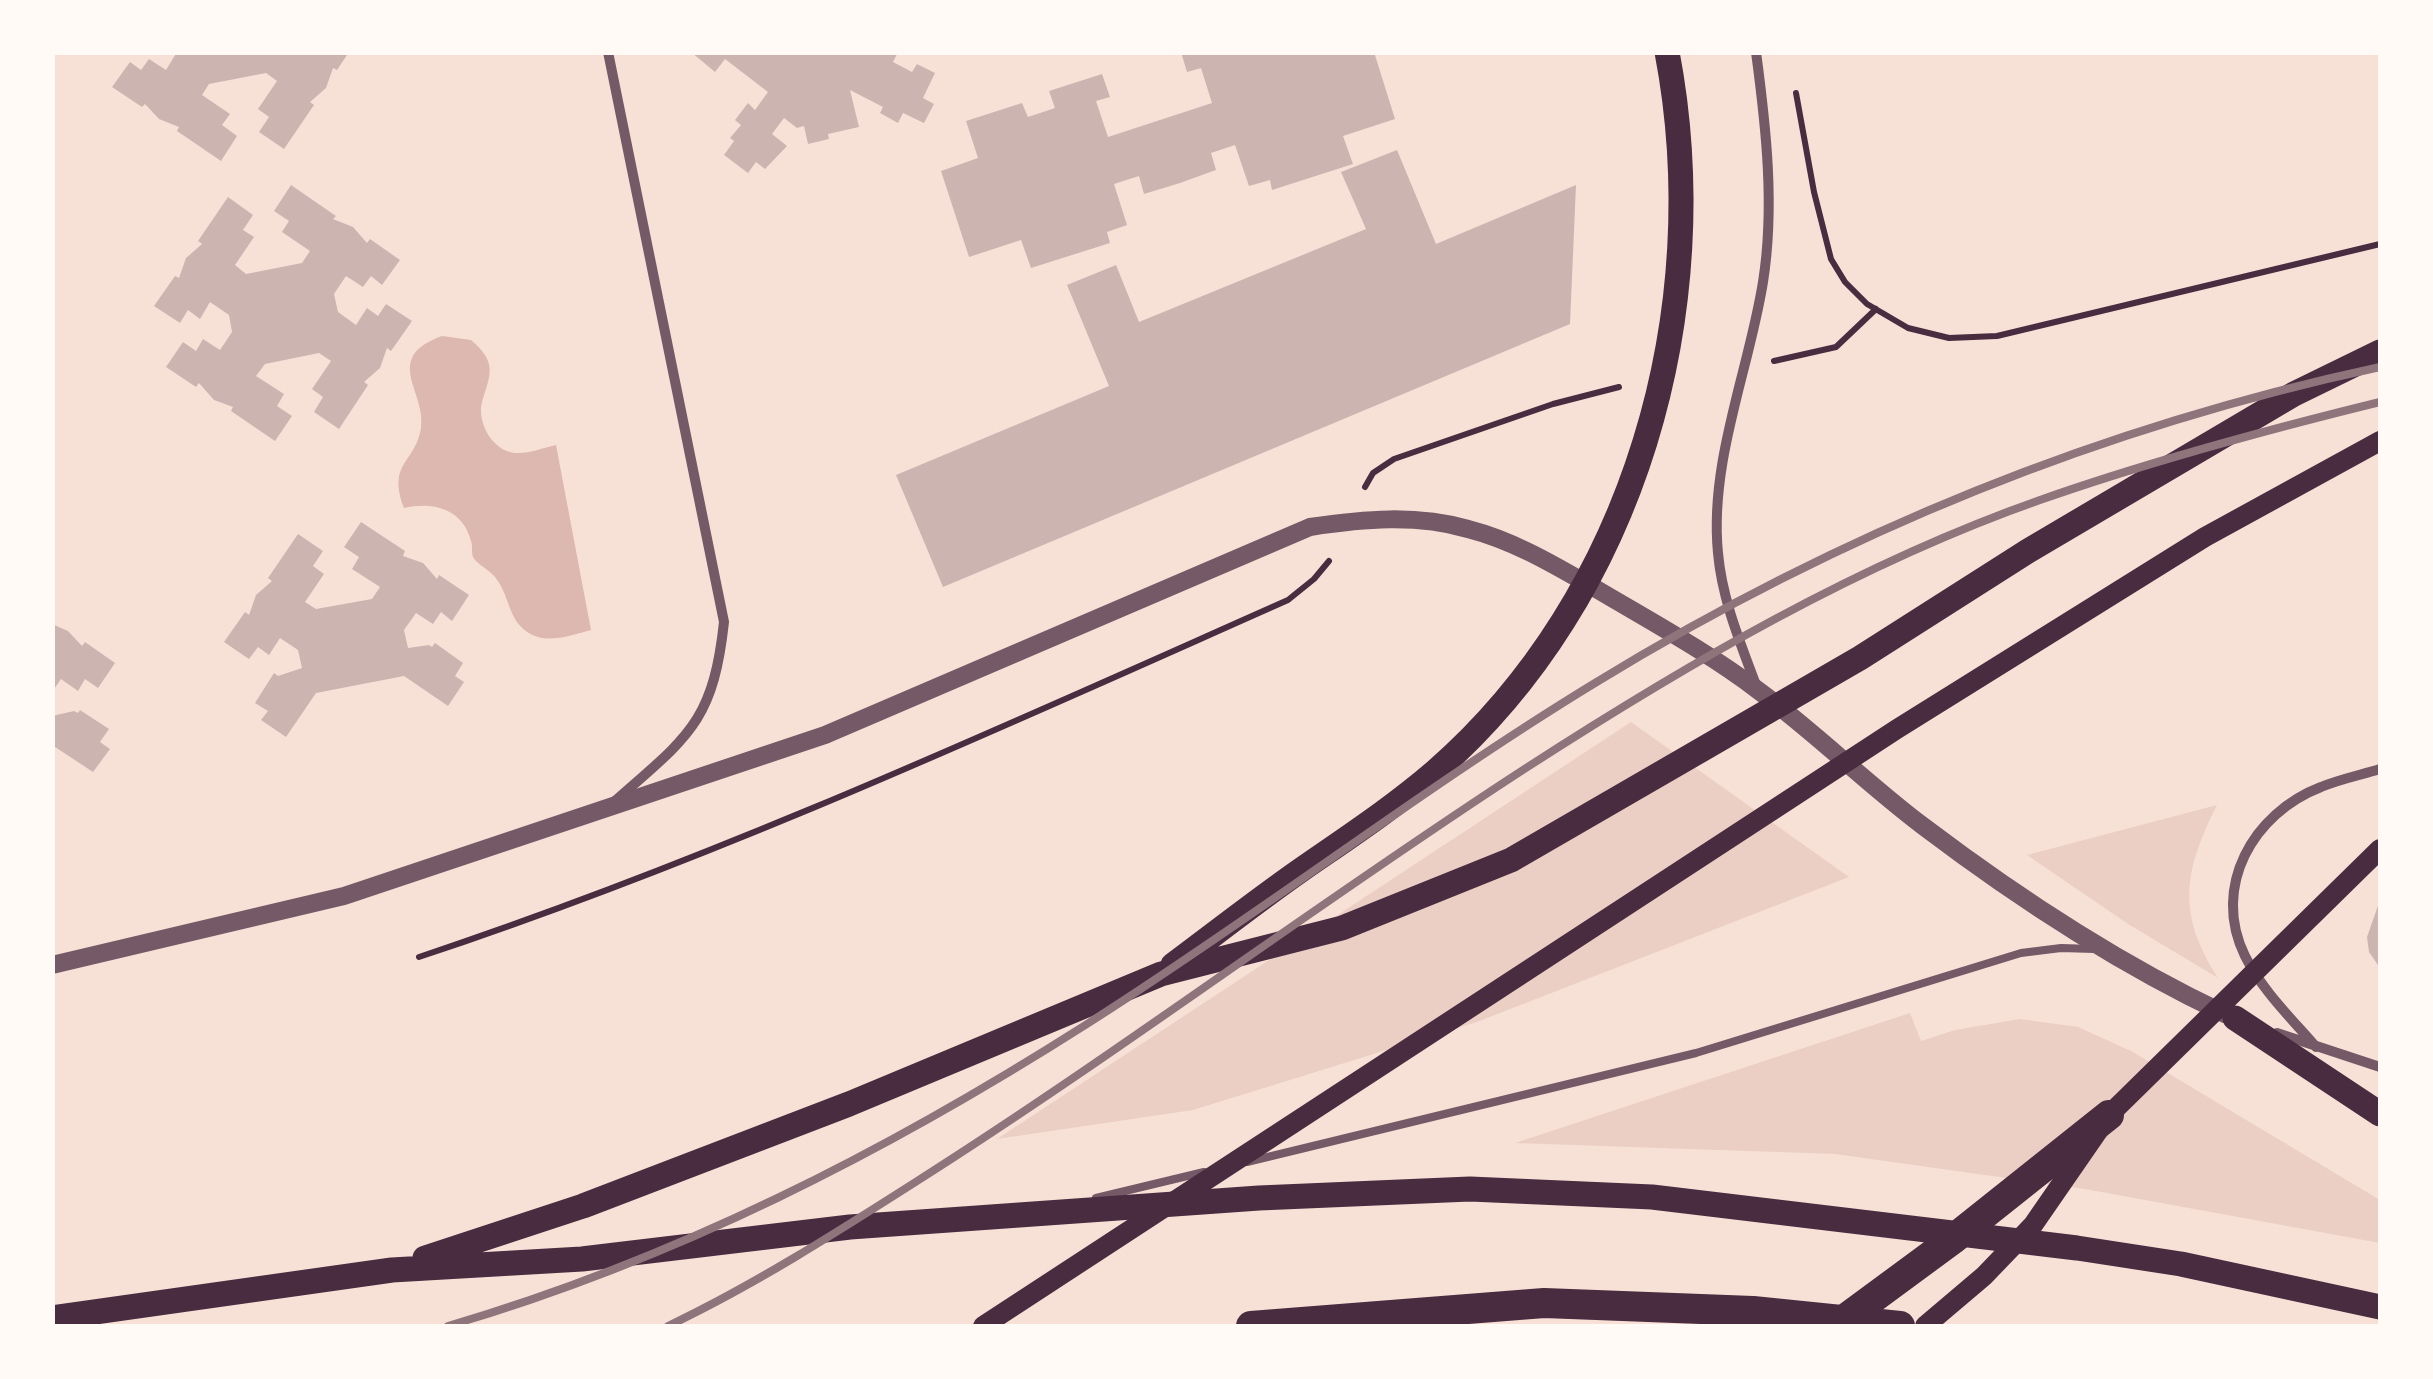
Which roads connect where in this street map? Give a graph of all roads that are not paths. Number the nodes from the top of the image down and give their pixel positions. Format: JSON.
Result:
{"nodes":[{"id":1,"x":608,"y":52,"type":"edge"},
{"id":2,"x":1667,"y":52,"type":"edge"},
{"id":3,"x":1756,"y":52,"type":"edge"},
{"id":4,"x":2380,"y":352,"type":"edge"},
{"id":5,"x":2380,"y":441,"type":"edge"},
{"id":6,"x":1758,"y":690,"type":"junction"},
{"id":7,"x":2380,"y":769,"type":"edge"},
{"id":8,"x":603,"y":812,"type":"junction"},
{"id":9,"x":2380,"y":849,"type":"edge"},
{"id":10,"x":2103,"y":950,"type":"junction"},
{"id":11,"x":52,"y":964,"type":"edge"},
{"id":12,"x":1161,"y":974,"type":"junction"},
{"id":13,"x":2235,"y":1018,"type":"junction"},
{"id":14,"x":2316,"y":1048,"type":"junction"},
{"id":15,"x":2380,"y":1067,"type":"edge"},
{"id":16,"x":2380,"y":1114,"type":"edge"},
{"id":17,"x":2108,"y":1115,"type":"junction"},
{"id":18,"x":1014,"y":1218,"type":"junction"},
{"id":19,"x":392,"y":1270,"type":"junction"},
{"id":20,"x":2380,"y":1306,"type":"edge"},
{"id":21,"x":52,"y":1318,"type":"edge"},
{"id":22,"x":982,"y":1326,"type":"edge"},
{"id":23,"x":1251,"y":1326,"type":"edge"},
{"id":24,"x":1835,"y":1326,"type":"edge"},
{"id":25,"x":1900,"y":1326,"type":"edge"},
{"id":26,"x":1925,"y":1326,"type":"edge"}],
"edges":[{"from":1,"to":8,"type":"street"},
{"from":2,"to":12,"type":"main road"},
{"from":3,"to":6,"type":"street"},
{"from":4,"to":12,"type":"main road"},
{"from":5,"to":22,"type":"main road"},
{"from":6,"to":8,"type":"street"},
{"from":6,"to":10,"type":"street"},
{"from":7,"to":14,"type":"street"},
{"from":8,"to":11,"type":"street"},
{"from":9,"to":17,"type":"main road"},
{"from":10,"to":13,"type":"street"},
{"from":10,"to":18,"type":"lane"},
{"from":12,"to":19,"type":"main road"},
{"from":13,"to":14,"type":"street"},
{"from":13,"to":16,"type":"main road"},
{"from":14,"to":15,"type":"street"},
{"from":17,"to":24,"type":"highway"},
{"from":17,"to":26,"type":"main road"},
{"from":18,"to":19,"type":"main road"},
{"from":18,"to":20,"type":"main road"},
{"from":19,"to":21,"type":"main road"},
{"from":23,"to":25,"type":"highway"}]}
